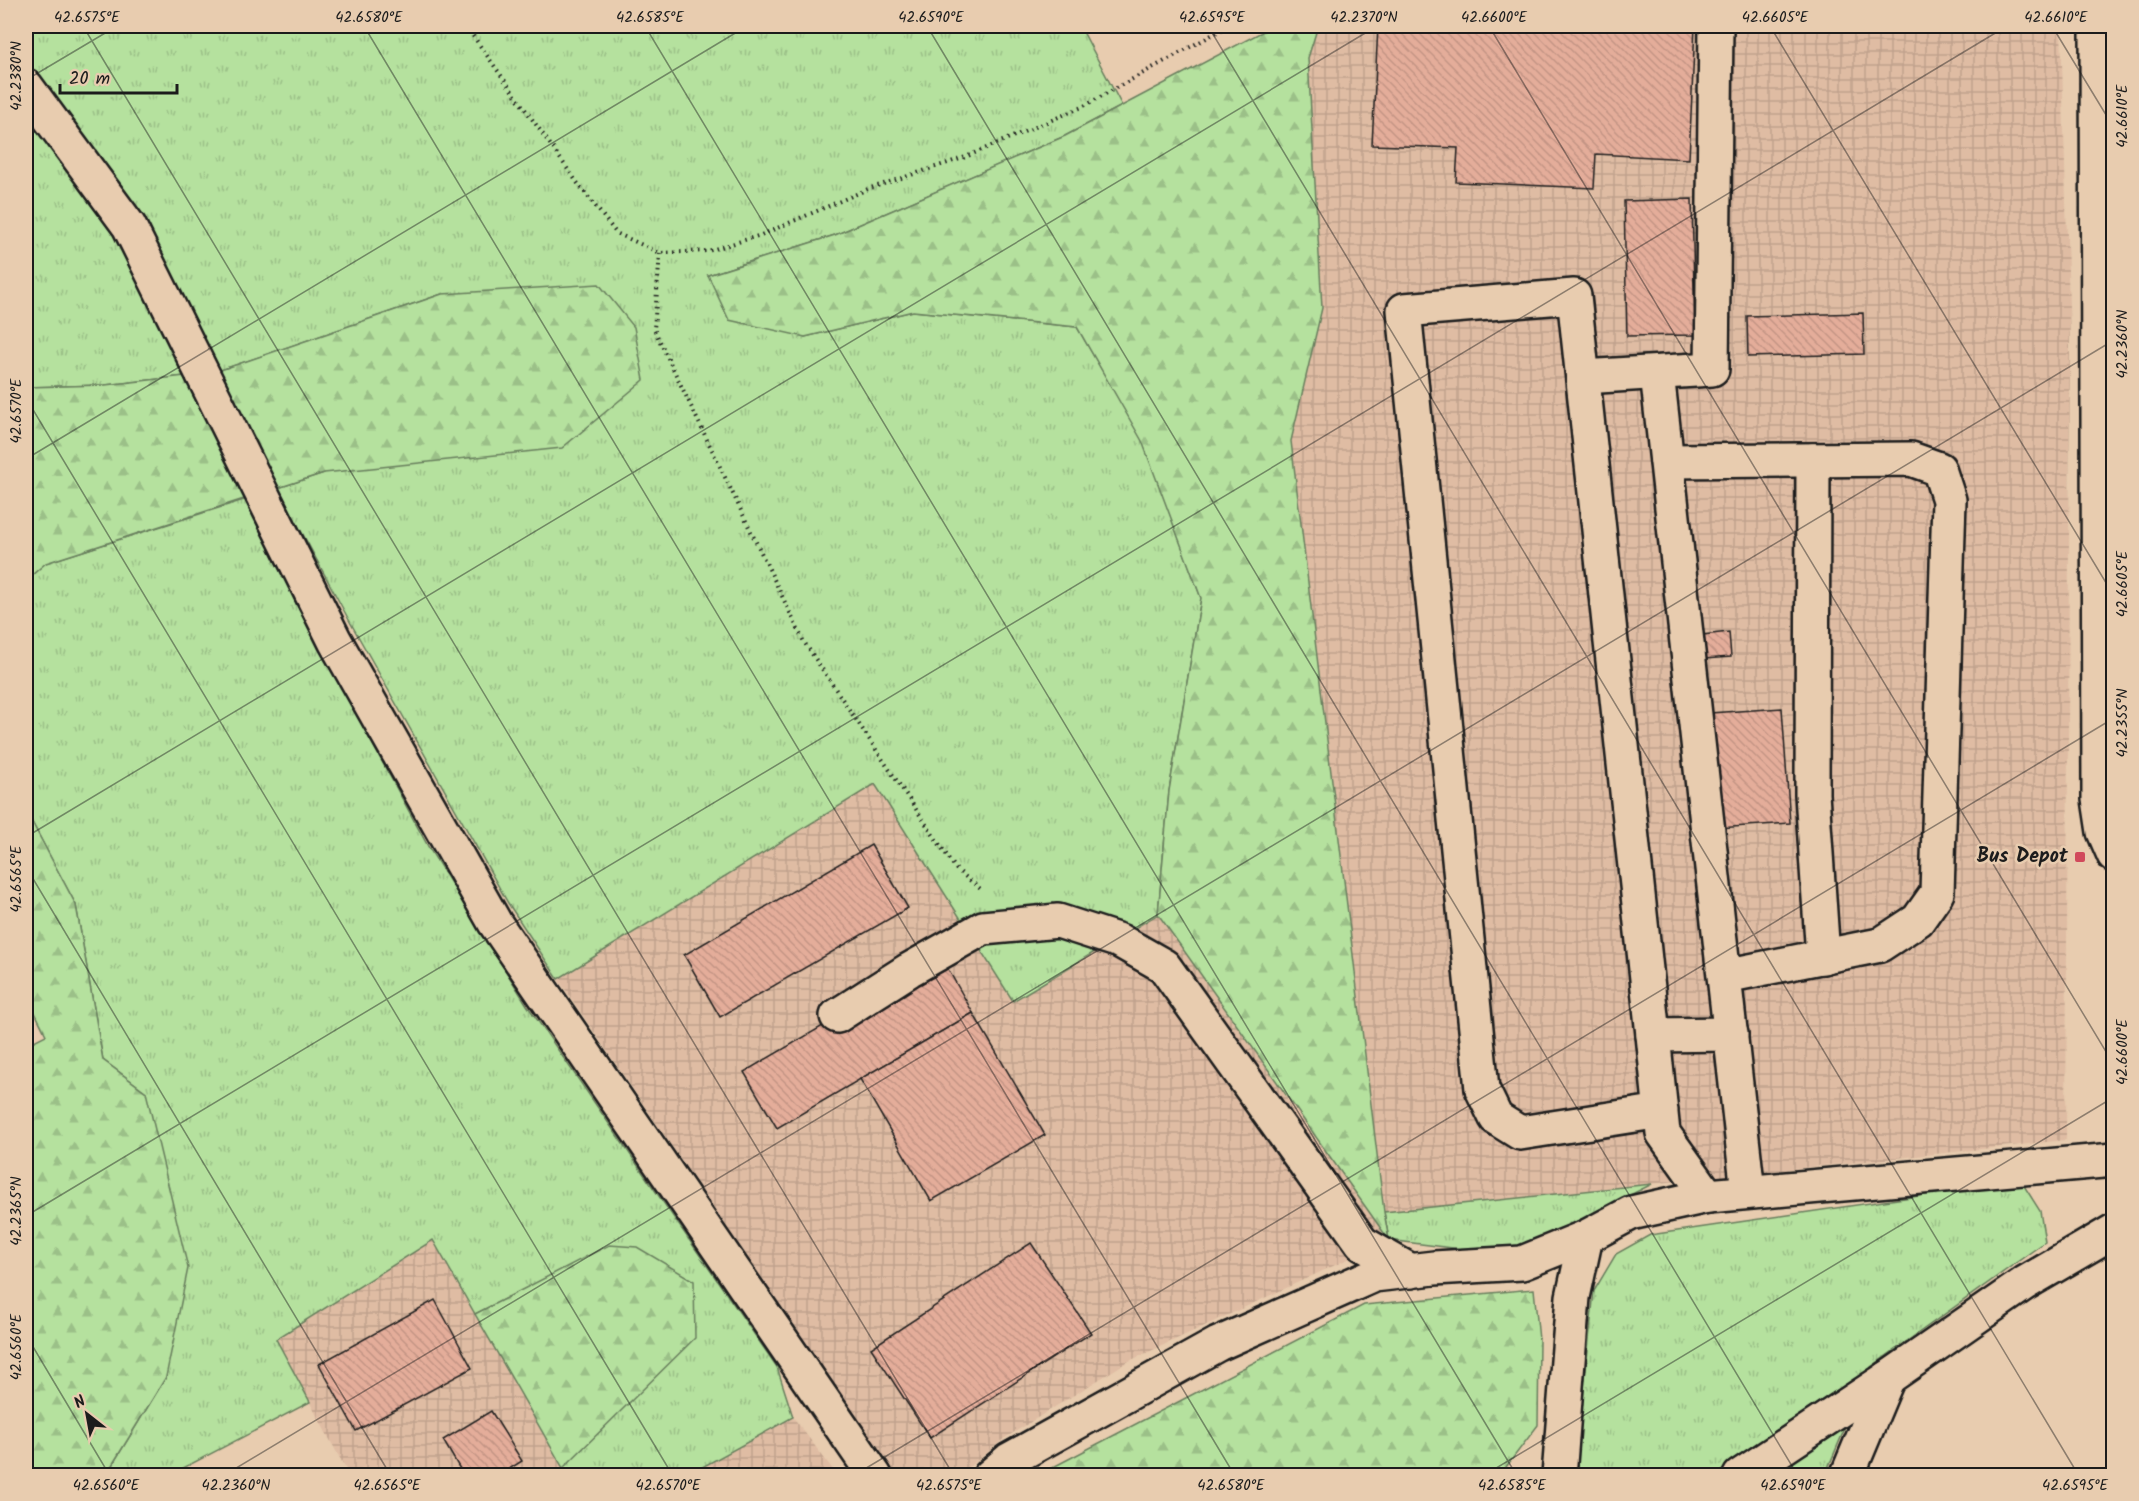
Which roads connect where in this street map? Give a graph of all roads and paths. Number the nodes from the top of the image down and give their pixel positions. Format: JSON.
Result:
{"nodes":[{"id":1,"x":466,"y":26,"type":"edge"},
{"id":2,"x":1228,"y":26,"type":"edge"},
{"id":3,"x":1716,"y":26,"type":"edge"},
{"id":4,"x":2097,"y":26,"type":"edge"},
{"id":5,"x":26,"y":86,"type":"edge"},
{"id":6,"x":660,"y":254,"type":"junction"},
{"id":7,"x":1657,"y":373,"type":"junction"},
{"id":8,"x":1583,"y":377,"type":"junction"},
{"id":9,"x":1813,"y":460,"type":"junction"},
{"id":10,"x":1667,"y":461,"type":"junction"},
{"id":11,"x":2114,"y":855,"type":"edge"},
{"id":12,"x":1023,"y":924,"type":"junction"},
{"id":13,"x":1822,"y":957,"type":"junction"},
{"id":14,"x":1725,"y":976,"type":"junction"},
{"id":15,"x":837,"y":1016,"type":"dead end"},
{"id":16,"x":1731,"y":1034,"type":"junction"},
{"id":17,"x":1653,"y":1035,"type":"junction"},
{"id":18,"x":1661,"y":1111,"type":"junction"},
{"id":19,"x":2114,"y":1160,"type":"edge"},
{"id":20,"x":1749,"y":1192,"type":"junction"},
{"id":21,"x":1708,"y":1196,"type":"junction"},
{"id":22,"x":2114,"y":1231,"type":"edge"},
{"id":23,"x":1586,"y":1237,"type":"junction"},
{"id":24,"x":1411,"y":1271,"type":"junction"},
{"id":25,"x":1888,"y":1378,"type":"junction"},
{"id":26,"x":875,"y":1476,"type":"edge"},
{"id":27,"x":990,"y":1476,"type":"edge"},
{"id":28,"x":1559,"y":1476,"type":"edge"},
{"id":29,"x":1740,"y":1476,"type":"edge"},
{"id":30,"x":1847,"y":1476,"type":"edge"}],
"edges":[{"from":1,"to":6,"type":"path"},
{"from":2,"to":6,"type":"path"},
{"from":3,"to":7,"type":"street"},
{"from":4,"to":11,"type":"street"},
{"from":5,"to":26,"type":"street"},
{"from":6,"to":12,"type":"path"},
{"from":7,"to":8,"type":"street"},
{"from":7,"to":10,"type":"street"},
{"from":8,"to":17,"type":"street"},
{"from":8,"to":18,"type":"street"},
{"from":9,"to":10,"type":"street"},
{"from":9,"to":13,"type":"street"},
{"from":9,"to":13,"type":"street"},
{"from":10,"to":14,"type":"street"},
{"from":12,"to":15,"type":"street"},
{"from":12,"to":24,"type":"street"},
{"from":13,"to":14,"type":"street"},
{"from":14,"to":16,"type":"street"},
{"from":16,"to":17,"type":"street"},
{"from":16,"to":20,"type":"street"},
{"from":17,"to":18,"type":"street"},
{"from":18,"to":21,"type":"street"},
{"from":19,"to":20,"type":"street"},
{"from":20,"to":21,"type":"street"},
{"from":21,"to":23,"type":"street"},
{"from":22,"to":25,"type":"street"},
{"from":23,"to":24,"type":"street"},
{"from":23,"to":28,"type":"street"},
{"from":24,"to":27,"type":"street"},
{"from":25,"to":29,"type":"street"},
{"from":25,"to":30,"type":"street"}]}
